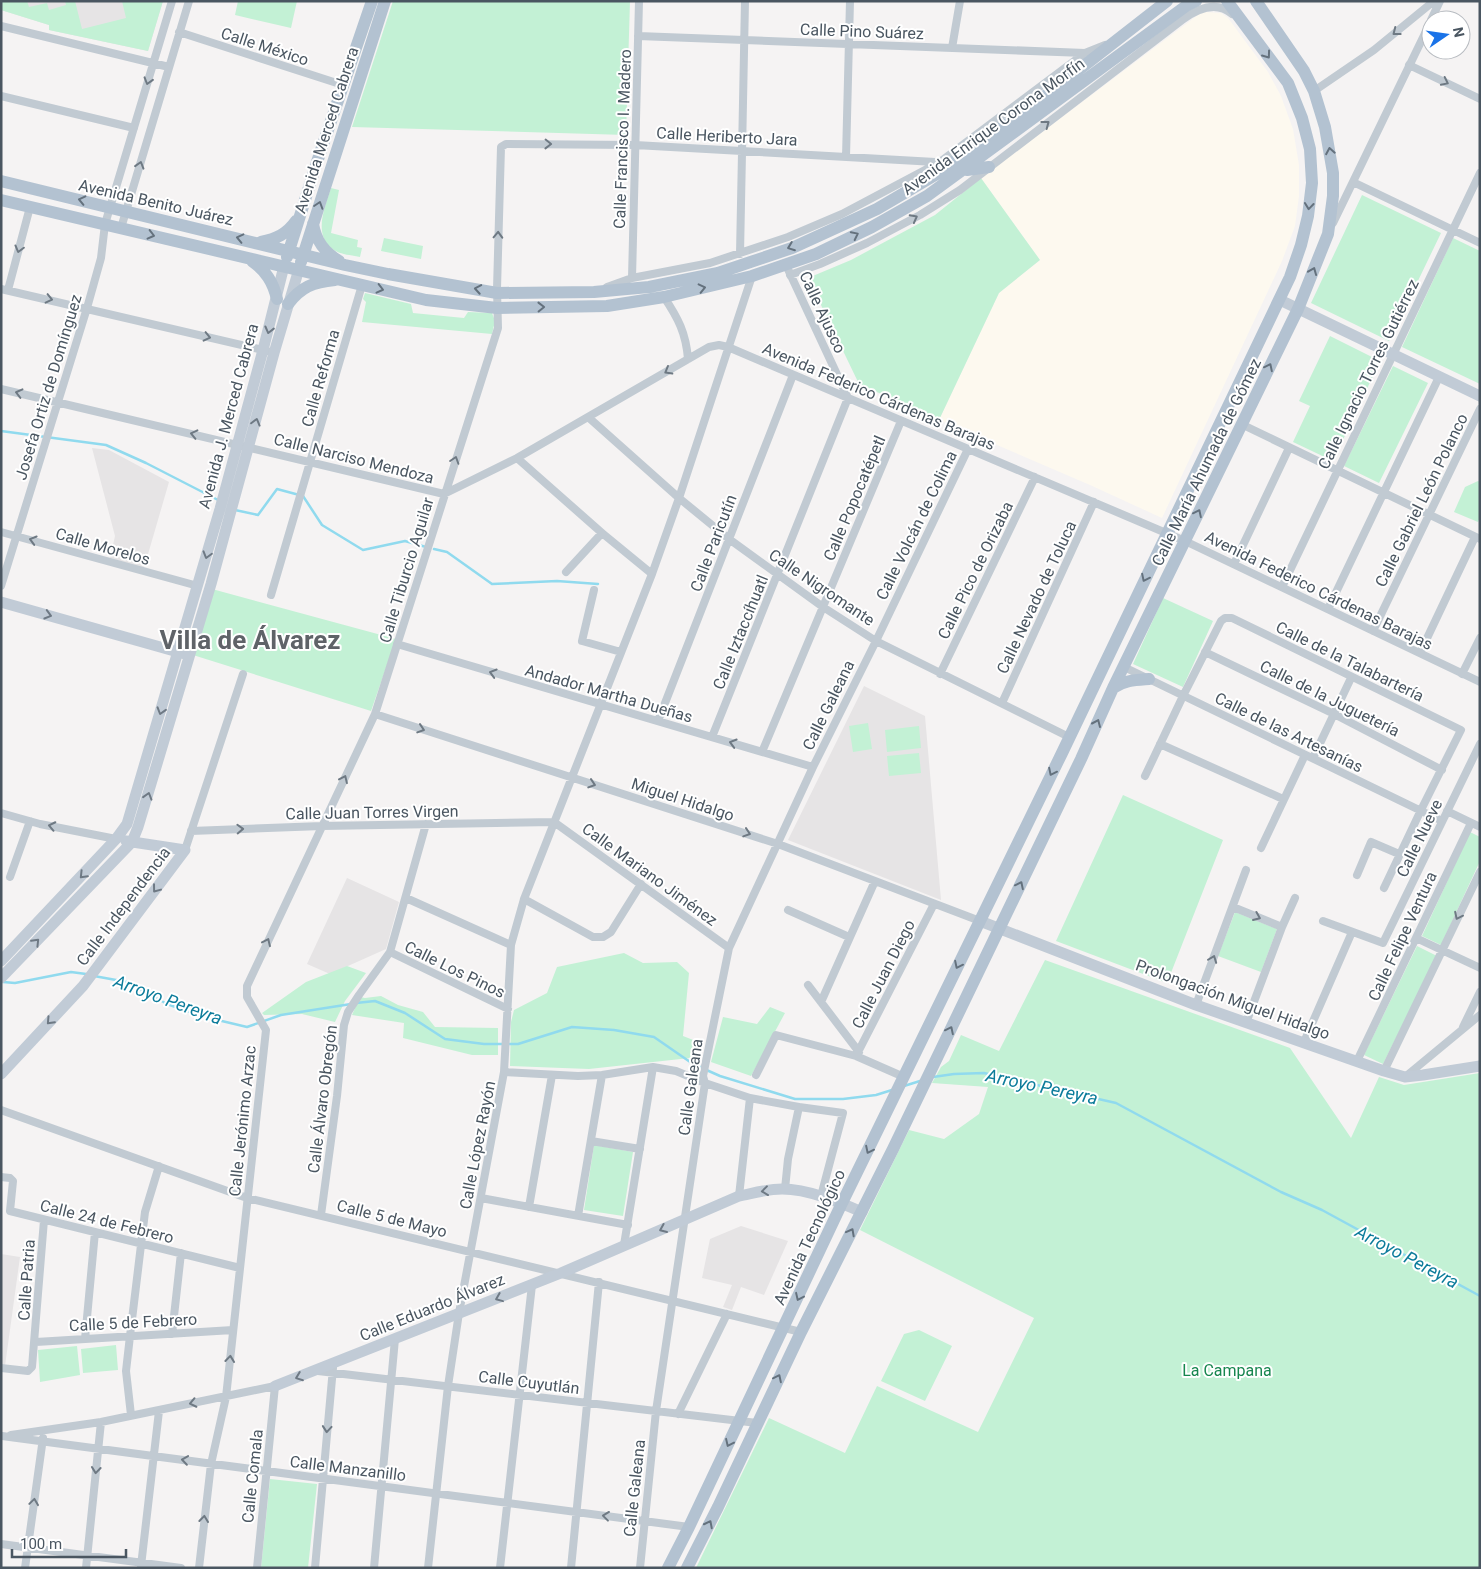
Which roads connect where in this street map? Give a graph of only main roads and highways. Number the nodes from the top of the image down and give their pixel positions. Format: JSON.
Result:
{"nodes":[{"id":1,"x":372,"y":1,"type":"edge"},
{"id":2,"x":385,"y":1,"type":"edge"},
{"id":3,"x":1167,"y":1,"type":"edge"},
{"id":4,"x":1228,"y":1,"type":"edge"},
{"id":5,"x":1256,"y":1,"type":"edge"},
{"id":6,"x":1191,"y":4,"type":"edge"},
{"id":7,"x":368,"y":33,"type":"junction"},
{"id":8,"x":1130,"y":46,"type":"junction"},
{"id":9,"x":1125,"y":64,"type":"road end"},
{"id":10,"x":989,"y":167,"type":"road end"},
{"id":11,"x":964,"y":170,"type":"junction"},
{"id":12,"x":1,"y":181,"type":"edge"},
{"id":13,"x":1,"y":200,"type":"edge"},
{"id":14,"x":299,"y":217,"type":"junction"},
{"id":15,"x":313,"y":224,"type":"junction"},
{"id":16,"x":258,"y":243,"type":"junction"},
{"id":17,"x":289,"y":251,"type":"junction"},
{"id":18,"x":304,"y":255,"type":"junction"},
{"id":19,"x":250,"y":259,"type":"junction"},
{"id":20,"x":345,"y":265,"type":"junction"},
{"id":21,"x":284,"y":266,"type":"junction"},
{"id":22,"x":299,"y":269,"type":"junction"},
{"id":23,"x":343,"y":280,"type":"junction"},
{"id":24,"x":1280,"y":300,"type":"junction"},
{"id":25,"x":282,"y":302,"type":"junction"},
{"id":26,"x":1298,"y":309,"type":"junction"},
{"id":27,"x":269,"y":352,"type":"junction"},
{"id":28,"x":1480,"y":396,"type":"edge"},
{"id":29,"x":227,"y":506,"type":"junction"},
{"id":30,"x":1,"y":602,"type":"edge"},
{"id":31,"x":184,"y":654,"type":"junction"},
{"id":32,"x":1149,"y":680,"type":"road end"},
{"id":33,"x":1113,"y":688,"type":"junction"},
{"id":34,"x":1062,"y":752,"type":"junction"},
{"id":35,"x":1081,"y":759,"type":"junction"},
{"id":36,"x":116,"y":840,"type":"junction"},
{"id":37,"x":132,"y":842,"type":"junction"},
{"id":38,"x":980,"y":921,"type":"junction"},
{"id":39,"x":998,"y":929,"type":"junction"},
{"id":40,"x":1,"y":961,"type":"edge"},
{"id":41,"x":2,"y":978,"type":"edge"},
{"id":42,"x":1480,"y":1066,"type":"edge"},
{"id":43,"x":1,"y":1074,"type":"edge"},
{"id":44,"x":842,"y":1203,"type":"junction"},
{"id":45,"x":862,"y":1212,"type":"junction"},
{"id":46,"x":275,"y":1386,"type":"road end"},
{"id":47,"x":668,"y":1568,"type":"edge"},
{"id":48,"x":686,"y":1568,"type":"edge"}],
"edges":[{"from":1,"to":7,"type":"main road","name":"Avenida J. Merced Cabrera"},
{"from":2,"to":7,"type":"main road","name":"Avenida Merced Cabrera"},
{"from":3,"to":20,"type":"main road","name":"Avenida Enrique Corona Morfín","one_way":true},
{"from":4,"to":24,"type":"main road","name":"Calle María Ahumada de Gómez","one_way":true},
{"from":26,"to":5,"type":"main road","name":"Calle María Ahumada de Gómez","one_way":true},
{"from":6,"to":8,"type":"main road","name":"Avenida Enrique Corona Morfín"},
{"from":7,"to":14,"type":"main road","name":"Avenida J. Merced Cabrera"},
{"from":15,"to":7,"type":"main road","name":"Avenida Merced Cabrera","one_way":true},
{"from":8,"to":9,"type":"main road"},
{"from":8,"to":11,"type":"main road","name":"Avenida Enrique Corona Morfín"},
{"from":10,"to":11,"type":"main road"},
{"from":23,"to":11,"type":"main road","name":"Avenida Enrique Corona Morfín","one_way":true},
{"from":16,"to":12,"type":"main road","name":"Avenida Benito Juárez","one_way":true},
{"from":13,"to":19,"type":"main road","name":"Avenida Benito Juárez","one_way":true},
{"from":14,"to":16,"type":"main road"},
{"from":14,"to":17,"type":"main road","name":"Avenida J. Merced Cabrera"},
{"from":15,"to":18,"type":"main road","name":"Avenida Merced Cabrera"},
{"from":15,"to":20,"type":"main road"},
{"from":16,"to":17,"type":"main road","name":"Avenida Benito Juárez"},
{"from":17,"to":18,"type":"main road","name":"Avenida Benito Juárez"},
{"from":17,"to":21,"type":"main road","name":"Avenida J. Merced Cabrera"},
{"from":18,"to":20,"type":"main road","name":"Avenida Enrique Corona Morfín"},
{"from":18,"to":22,"type":"main road","name":"Avenida Merced Cabrera"},
{"from":19,"to":21,"type":"main road","name":"Avenida Benito Juárez"},
{"from":19,"to":25,"type":"main road"},
{"from":21,"to":22,"type":"main road","name":"Avenida Benito Juárez"},
{"from":21,"to":25,"type":"main road","name":"Avenida J. Merced Cabrera"},
{"from":22,"to":23,"type":"main road","name":"Avenida Enrique Corona Morfín"},
{"from":22,"to":25,"type":"main road","name":"Avenida J. Merced Cabrera"},
{"from":23,"to":25,"type":"main road"},
{"from":24,"to":26,"type":"main road"},
{"from":24,"to":34,"type":"main road","name":"Calle María Ahumada de Gómez","one_way":true},
{"from":25,"to":27,"type":"main road","name":"Avenida J. Merced Cabrera"},
{"from":26,"to":28,"type":"main road"},
{"from":33,"to":26,"type":"main road","name":"Calle María Ahumada de Gómez","one_way":true},
{"from":27,"to":29,"type":"main road","name":"Avenida J. Merced Cabrera"},
{"from":29,"to":27,"type":"main road","name":"Avenida J. Merced Cabrera","one_way":true},
{"from":29,"to":31,"type":"main road","name":"Avenida J. Merced Cabrera"},
{"from":29,"to":31,"type":"main road","name":"Avenida J. Merced Cabrera","one_way":true},
{"from":30,"to":31,"type":"main road","one_way":true},
{"from":31,"to":36,"type":"main road","name":"Avenida J. Merced Cabrera","one_way":true},
{"from":37,"to":31,"type":"main road","name":"Avenida J. Merced Cabrera","one_way":true},
{"from":32,"to":33,"type":"main road"},
{"from":35,"to":33,"type":"main road","name":"Calle María Ahumada de Gómez","one_way":true},
{"from":34,"to":35,"type":"main road"},
{"from":34,"to":38,"type":"main road","name":"Calle María Ahumada de Gómez","one_way":true},
{"from":39,"to":35,"type":"main road","name":"Calle María Ahumada de Gómez","one_way":true},
{"from":36,"to":37,"type":"main road"},
{"from":36,"to":40,"type":"main road","name":"Avenida J. Merced Cabrera","one_way":true},
{"from":41,"to":37,"type":"main road","one_way":true},
{"from":37,"to":43,"type":"main road","name":"Calle Independencia","one_way":true},
{"from":38,"to":39,"type":"main road","name":"Prolongación Miguel Hidalgo"},
{"from":38,"to":44,"type":"main road","name":"Avenida Tecnológico","one_way":true},
{"from":39,"to":42,"type":"main road","name":"Prolongación Miguel Hidalgo"},
{"from":45,"to":39,"type":"main road","name":"Avenida Tecnológico","one_way":true},
{"from":44,"to":45,"type":"main road","name":"Calle Eduardo Álvarez"},
{"from":44,"to":46,"type":"main road","name":"Calle Eduardo Álvarez","one_way":true},
{"from":44,"to":47,"type":"main road","name":"Avenida Tecnológico","one_way":true},
{"from":48,"to":45,"type":"main road","name":"Avenida Tecnológico","one_way":true}]}
